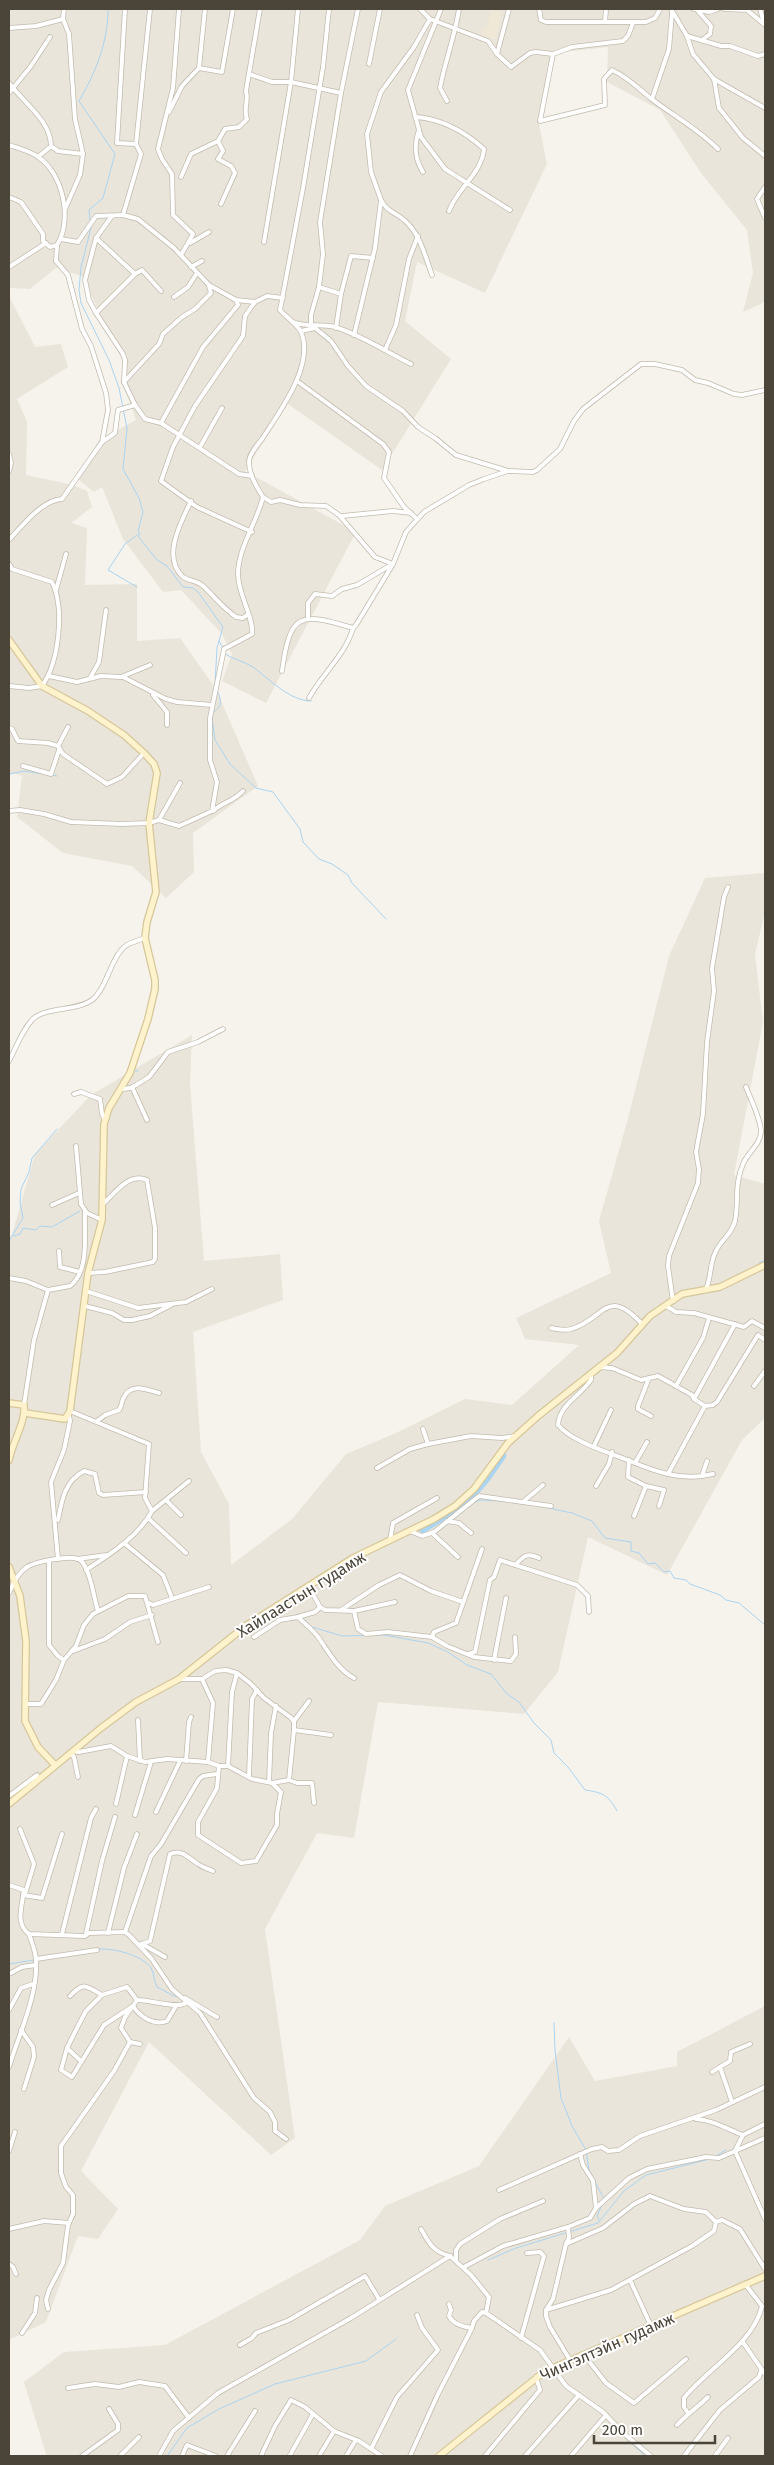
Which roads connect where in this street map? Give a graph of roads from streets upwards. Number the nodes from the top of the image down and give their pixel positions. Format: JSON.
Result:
{"nodes":[{"id":1,"x":64,"y":9,"type":"edge"},
{"id":2,"x":125,"y":9,"type":"edge"},
{"id":3,"x":150,"y":9,"type":"edge"},
{"id":4,"x":179,"y":9,"type":"edge"},
{"id":5,"x":205,"y":9,"type":"edge"},
{"id":6,"x":233,"y":9,"type":"edge"},
{"id":7,"x":260,"y":9,"type":"edge"},
{"id":8,"x":298,"y":9,"type":"edge"},
{"id":9,"x":329,"y":9,"type":"edge"},
{"id":10,"x":358,"y":9,"type":"edge"},
{"id":11,"x":380,"y":9,"type":"edge"},
{"id":12,"x":420,"y":9,"type":"edge"},
{"id":13,"x":441,"y":9,"type":"edge"},
{"id":14,"x":459,"y":9,"type":"edge"},
{"id":15,"x":510,"y":9,"type":"edge"},
{"id":16,"x":539,"y":9,"type":"edge"},
{"id":17,"x":606,"y":9,"type":"edge"},
{"id":18,"x":660,"y":9,"type":"edge"},
{"id":19,"x":718,"y":9,"type":"edge"},
{"id":20,"x":724,"y":9,"type":"edge"},
{"id":21,"x":760,"y":9,"type":"edge"},
{"id":22,"x":696,"y":10,"type":"edge"},
{"id":23,"x":709,"y":10,"type":"edge"},
{"id":24,"x":671,"y":11,"type":"edge"},
{"id":25,"x":63,"y":19,"type":"junction"},
{"id":26,"x":430,"y":19,"type":"junction"},
{"id":27,"x":437,"y":22,"type":"junction"},
{"id":28,"x":605,"y":22,"type":"junction"},
{"id":29,"x":633,"y":23,"type":"junction"},
{"id":30,"x":765,"y":23,"type":"edge"},
{"id":31,"x":9,"y":28,"type":"edge"},
{"id":32,"x":457,"y":28,"type":"junction"},
{"id":33,"x":688,"y":36,"type":"junction"},
{"id":34,"x":50,"y":37,"type":"dead end"},
{"id":35,"x":702,"y":40,"type":"junction"},
{"id":36,"x":497,"y":54,"type":"junction"},
{"id":37,"x":552,"y":54,"type":"junction"},
{"id":38,"x":765,"y":54,"type":"edge"},
{"id":39,"x":369,"y":64,"type":"dead end"},
{"id":40,"x":198,"y":68,"type":"junction"},
{"id":41,"x":249,"y":74,"type":"junction"},
{"id":42,"x":714,"y":79,"type":"junction"},
{"id":43,"x":291,"y":82,"type":"junction"},
{"id":44,"x":9,"y":83,"type":"edge"},
{"id":45,"x":173,"y":88,"type":"junction"},
{"id":46,"x":13,"y":89,"type":"junction"},
{"id":47,"x":319,"y":89,"type":"junction"},
{"id":48,"x":9,"y":93,"type":"edge"},
{"id":49,"x":178,"y":93,"type":"junction"},
{"id":50,"x":340,"y":93,"type":"junction"},
{"id":51,"x":652,"y":99,"type":"junction"},
{"id":52,"x":447,"y":101,"type":"dead end"},
{"id":53,"x":765,"y":108,"type":"edge"},
{"id":54,"x":416,"y":117,"type":"junction"},
{"id":55,"x":164,"y":120,"type":"junction"},
{"id":56,"x":420,"y":128,"type":"junction"},
{"id":57,"x":218,"y":141,"type":"junction"},
{"id":58,"x":136,"y":144,"type":"junction"},
{"id":59,"x":9,"y":145,"type":"edge"},
{"id":60,"x":51,"y":146,"type":"junction"},
{"id":61,"x":718,"y":149,"type":"dead end"},
{"id":62,"x":83,"y":154,"type":"junction"},
{"id":63,"x":765,"y":156,"type":"edge"},
{"id":64,"x":38,"y":157,"type":"junction"},
{"id":65,"x":423,"y":172,"type":"dead end"},
{"id":66,"x":181,"y":177,"type":"dead end"},
{"id":67,"x":466,"y":183,"type":"junction"},
{"id":68,"x":765,"y":187,"type":"edge"},
{"id":69,"x":9,"y":197,"type":"edge"},
{"id":70,"x":381,"y":200,"type":"junction"},
{"id":71,"x":221,"y":204,"type":"dead end"},
{"id":72,"x":64,"y":209,"type":"junction"},
{"id":73,"x":510,"y":210,"type":"dead end"},
{"id":74,"x":449,"y":211,"type":"dead end"},
{"id":75,"x":123,"y":215,"type":"junction"},
{"id":76,"x":112,"y":216,"type":"junction"},
{"id":77,"x":765,"y":218,"type":"edge"},
{"id":78,"x":209,"y":232,"type":"dead end"},
{"id":79,"x":418,"y":236,"type":"junction"},
{"id":80,"x":96,"y":238,"type":"junction"},
{"id":81,"x":61,"y":239,"type":"junction"},
{"id":82,"x":264,"y":242,"type":"dead end"},
{"id":83,"x":46,"y":243,"type":"junction"},
{"id":84,"x":190,"y":243,"type":"junction"},
{"id":85,"x":57,"y":245,"type":"junction"},
{"id":86,"x":182,"y":255,"type":"junction"},
{"id":87,"x":373,"y":258,"type":"junction"},
{"id":88,"x":202,"y":261,"type":"dead end"},
{"id":89,"x":9,"y":267,"type":"edge"},
{"id":90,"x":191,"y":267,"type":"junction"},
{"id":91,"x":197,"y":273,"type":"junction"},
{"id":92,"x":135,"y":274,"type":"junction"},
{"id":93,"x":432,"y":275,"type":"dead end"},
{"id":94,"x":209,"y":285,"type":"junction"},
{"id":95,"x":319,"y":287,"type":"junction"},
{"id":96,"x":161,"y":291,"type":"dead end"},
{"id":97,"x":341,"y":294,"type":"junction"},
{"id":98,"x":174,"y":297,"type":"dead end"},
{"id":99,"x":283,"y":298,"type":"junction"},
{"id":100,"x":236,"y":300,"type":"junction"},
{"id":101,"x":255,"y":302,"type":"junction"},
{"id":102,"x":96,"y":313,"type":"junction"},
{"id":103,"x":290,"y":320,"type":"junction"},
{"id":104,"x":311,"y":324,"type":"junction"},
{"id":105,"x":336,"y":328,"type":"junction"},
{"id":106,"x":301,"y":332,"type":"junction"},
{"id":107,"x":354,"y":335,"type":"junction"},
{"id":108,"x":385,"y":350,"type":"junction"},
{"id":109,"x":411,"y":364,"type":"dead end"},
{"id":110,"x":297,"y":381,"type":"junction"},
{"id":111,"x":124,"y":382,"type":"junction"},
{"id":112,"x":765,"y":390,"type":"edge"},
{"id":113,"x":135,"y":405,"type":"junction"},
{"id":114,"x":222,"y":408,"type":"dead end"},
{"id":115,"x":161,"y":423,"type":"junction"},
{"id":116,"x":180,"y":435,"type":"junction"},
{"id":117,"x":102,"y":442,"type":"junction"},
{"id":118,"x":200,"y":447,"type":"junction"},
{"id":119,"x":9,"y":454,"type":"edge"},
{"id":120,"x":9,"y":471,"type":"edge"},
{"id":121,"x":508,"y":471,"type":"junction"},
{"id":122,"x":252,"y":476,"type":"junction"},
{"id":123,"x":263,"y":497,"type":"junction"},
{"id":124,"x":191,"y":501,"type":"junction"},
{"id":125,"x":411,"y":513,"type":"junction"},
{"id":126,"x":342,"y":516,"type":"dead end"},
{"id":127,"x":419,"y":517,"type":"junction"},
{"id":128,"x":252,"y":532,"type":"junction"},
{"id":129,"x":9,"y":540,"type":"edge"},
{"id":130,"x":66,"y":554,"type":"dead end"},
{"id":131,"x":9,"y":564,"type":"edge"},
{"id":132,"x":393,"y":564,"type":"junction"},
{"id":133,"x":56,"y":590,"type":"junction"},
{"id":134,"x":106,"y":610,"type":"dead end"},
{"id":135,"x":248,"y":614,"type":"junction"},
{"id":136,"x":308,"y":617,"type":"junction"},
{"id":137,"x":353,"y":628,"type":"junction"},
{"id":138,"x":9,"y":640,"type":"edge"},
{"id":139,"x":150,"y":665,"type":"dead end"},
{"id":140,"x":282,"y":671,"type":"dead end"},
{"id":141,"x":49,"y":676,"type":"junction"},
{"id":142,"x":121,"y":677,"type":"junction"},
{"id":143,"x":90,"y":678,"type":"junction"},
{"id":144,"x":9,"y":686,"type":"edge"},
{"id":145,"x":42,"y":686,"type":"junction"},
{"id":146,"x":146,"y":688,"type":"junction"},
{"id":147,"x":309,"y":698,"type":"dead end"},
{"id":148,"x":212,"y":705,"type":"junction"},
{"id":149,"x":167,"y":725,"type":"dead end"},
{"id":150,"x":68,"y":727,"type":"dead end"},
{"id":151,"x":9,"y":728,"type":"edge"},
{"id":152,"x":59,"y":748,"type":"junction"},
{"id":153,"x":144,"y":753,"type":"junction"},
{"id":154,"x":23,"y":766,"type":"dead end"},
{"id":155,"x":180,"y":783,"type":"dead end"},
{"id":156,"x":243,"y":791,"type":"dead end"},
{"id":157,"x":9,"y":811,"type":"edge"},
{"id":158,"x":212,"y":811,"type":"junction"},
{"id":159,"x":159,"y":820,"type":"junction"},
{"id":160,"x":148,"y":823,"type":"junction"},
{"id":161,"x":728,"y":887,"type":"dead end"},
{"id":162,"x":145,"y":938,"type":"junction"},
{"id":163,"x":223,"y":1029,"type":"dead end"},
{"id":164,"x":9,"y":1061,"type":"edge"},
{"id":165,"x":746,"y":1087,"type":"dead end"},
{"id":166,"x":132,"y":1088,"type":"junction"},
{"id":167,"x":122,"y":1089,"type":"junction"},
{"id":168,"x":74,"y":1094,"type":"dead end"},
{"id":169,"x":105,"y":1120,"type":"junction"},
{"id":170,"x":147,"y":1120,"type":"dead end"},
{"id":171,"x":76,"y":1146,"type":"dead end"},
{"id":172,"x":79,"y":1193,"type":"junction"},
{"id":173,"x":103,"y":1204,"type":"junction"},
{"id":174,"x":52,"y":1205,"type":"dead end"},
{"id":175,"x":84,"y":1211,"type":"junction"},
{"id":176,"x":102,"y":1220,"type":"junction"},
{"id":177,"x":59,"y":1251,"type":"dead end"},
{"id":178,"x":84,"y":1258,"type":"junction"},
{"id":179,"x":91,"y":1259,"type":"junction"},
{"id":180,"x":765,"y":1265,"type":"edge"},
{"id":181,"x":80,"y":1272,"type":"junction"},
{"id":182,"x":88,"y":1273,"type":"junction"},
{"id":183,"x":9,"y":1278,"type":"edge"},
{"id":184,"x":212,"y":1289,"type":"dead end"},
{"id":185,"x":48,"y":1290,"type":"junction"},
{"id":186,"x":706,"y":1290,"type":"junction"},
{"id":187,"x":86,"y":1291,"type":"junction"},
{"id":188,"x":672,"y":1301,"type":"junction"},
{"id":189,"x":172,"y":1304,"type":"junction"},
{"id":190,"x":85,"y":1306,"type":"junction"},
{"id":191,"x":666,"y":1306,"type":"junction"},
{"id":192,"x":709,"y":1318,"type":"junction"},
{"id":193,"x":642,"y":1324,"type":"junction"},
{"id":194,"x":735,"y":1324,"type":"junction"},
{"id":195,"x":551,"y":1328,"type":"dead end"},
{"id":196,"x":765,"y":1328,"type":"edge"},
{"id":197,"x":765,"y":1340,"type":"edge"},
{"id":198,"x":600,"y":1367,"type":"junction"},
{"id":199,"x":765,"y":1371,"type":"edge"},
{"id":200,"x":591,"y":1375,"type":"junction"},
{"id":201,"x":649,"y":1378,"type":"junction"},
{"id":202,"x":676,"y":1386,"type":"junction"},
{"id":203,"x":754,"y":1386,"type":"dead end"},
{"id":204,"x":159,"y":1393,"type":"dead end"},
{"id":205,"x":694,"y":1399,"type":"junction"},
{"id":206,"x":9,"y":1403,"type":"edge"},
{"id":207,"x":24,"y":1405,"type":"junction"},
{"id":208,"x":705,"y":1406,"type":"junction"},
{"id":209,"x":611,"y":1410,"type":"dead end"},
{"id":210,"x":69,"y":1413,"type":"junction"},
{"id":211,"x":25,"y":1414,"type":"junction"},
{"id":212,"x":651,"y":1416,"type":"dead end"},
{"id":213,"x":98,"y":1421,"type":"junction"},
{"id":214,"x":423,"y":1429,"type":"dead end"},
{"id":215,"x":516,"y":1436,"type":"junction"},
{"id":216,"x":647,"y":1442,"type":"dead end"},
{"id":217,"x":428,"y":1444,"type":"junction"},
{"id":218,"x":594,"y":1446,"type":"junction"},
{"id":219,"x":612,"y":1452,"type":"junction"},
{"id":220,"x":9,"y":1460,"type":"edge"},
{"id":221,"x":629,"y":1460,"type":"junction"},
{"id":222,"x":707,"y":1462,"type":"dead end"},
{"id":223,"x":635,"y":1463,"type":"junction"},
{"id":224,"x":377,"y":1468,"type":"dead end"},
{"id":225,"x":668,"y":1474,"type":"junction"},
{"id":226,"x":713,"y":1474,"type":"dead end"},
{"id":227,"x":702,"y":1476,"type":"junction"},
{"id":228,"x":189,"y":1481,"type":"dead end"},
{"id":229,"x":543,"y":1485,"type":"dead end"},
{"id":230,"x":596,"y":1486,"type":"dead end"},
{"id":231,"x":646,"y":1486,"type":"junction"},
{"id":232,"x":146,"y":1492,"type":"junction"},
{"id":233,"x":437,"y":1498,"type":"dead end"},
{"id":234,"x":166,"y":1500,"type":"junction"},
{"id":235,"x":524,"y":1501,"type":"junction"},
{"id":236,"x":551,"y":1506,"type":"dead end"},
{"id":237,"x":659,"y":1506,"type":"dead end"},
{"id":238,"x":152,"y":1511,"type":"junction"},
{"id":239,"x":181,"y":1515,"type":"dead end"},
{"id":240,"x":634,"y":1516,"type":"dead end"},
{"id":241,"x":148,"y":1518,"type":"junction"},
{"id":242,"x":447,"y":1522,"type":"junction"},
{"id":243,"x":56,"y":1526,"type":"junction"},
{"id":244,"x":410,"y":1531,"type":"junction"},
{"id":245,"x":432,"y":1533,"type":"junction"},
{"id":246,"x":471,"y":1533,"type":"dead end"},
{"id":247,"x":390,"y":1540,"type":"junction"},
{"id":248,"x":124,"y":1543,"type":"junction"},
{"id":249,"x":482,"y":1549,"type":"dead end"},
{"id":250,"x":186,"y":1552,"type":"dead end"},
{"id":251,"x":107,"y":1555,"type":"junction"},
{"id":252,"x":458,"y":1557,"type":"dead end"},
{"id":253,"x":539,"y":1558,"type":"dead end"},
{"id":254,"x":58,"y":1559,"type":"junction"},
{"id":255,"x":77,"y":1559,"type":"junction"},
{"id":256,"x":49,"y":1561,"type":"junction"},
{"id":257,"x":515,"y":1564,"type":"junction"},
{"id":258,"x":9,"y":1567,"type":"edge"},
{"id":259,"x":86,"y":1570,"type":"junction"},
{"id":260,"x":15,"y":1580,"type":"junction"},
{"id":261,"x":308,"y":1585,"type":"junction"},
{"id":262,"x":209,"y":1587,"type":"dead end"},
{"id":263,"x":9,"y":1592,"type":"edge"},
{"id":264,"x":172,"y":1598,"type":"junction"},
{"id":265,"x":506,"y":1598,"type":"dead end"},
{"id":266,"x":395,"y":1602,"type":"dead end"},
{"id":267,"x":463,"y":1602,"type":"junction"},
{"id":268,"x":148,"y":1603,"type":"junction"},
{"id":269,"x":320,"y":1607,"type":"junction"},
{"id":270,"x":98,"y":1611,"type":"junction"},
{"id":271,"x":339,"y":1611,"type":"junction"},
{"id":272,"x":354,"y":1611,"type":"junction"},
{"id":273,"x":589,"y":1612,"type":"dead end"},
{"id":274,"x":152,"y":1615,"type":"junction"},
{"id":275,"x":298,"y":1616,"type":"junction"},
{"id":276,"x":254,"y":1637,"type":"dead end"},
{"id":277,"x":432,"y":1637,"type":"junction"},
{"id":278,"x":515,"y":1637,"type":"dead end"},
{"id":279,"x":158,"y":1642,"type":"dead end"},
{"id":280,"x":70,"y":1653,"type":"junction"},
{"id":281,"x":466,"y":1654,"type":"junction"},
{"id":282,"x":64,"y":1660,"type":"junction"},
{"id":283,"x":494,"y":1660,"type":"junction"},
{"id":284,"x":237,"y":1673,"type":"junction"},
{"id":285,"x":354,"y":1678,"type":"dead end"},
{"id":286,"x":179,"y":1679,"type":"junction"},
{"id":287,"x":202,"y":1679,"type":"junction"},
{"id":288,"x":257,"y":1690,"type":"junction"},
{"id":289,"x":309,"y":1701,"type":"dead end"},
{"id":290,"x":26,"y":1704,"type":"junction"},
{"id":291,"x":276,"y":1706,"type":"junction"},
{"id":292,"x":191,"y":1717,"type":"dead end"},
{"id":293,"x":138,"y":1720,"type":"dead end"},
{"id":294,"x":294,"y":1721,"type":"junction"},
{"id":295,"x":294,"y":1730,"type":"junction"},
{"id":296,"x":331,"y":1735,"type":"dead end"},
{"id":297,"x":72,"y":1752,"type":"junction"},
{"id":298,"x":127,"y":1756,"type":"junction"},
{"id":299,"x":186,"y":1760,"type":"junction"},
{"id":300,"x":140,"y":1761,"type":"junction"},
{"id":301,"x":180,"y":1761,"type":"junction"},
{"id":302,"x":151,"y":1762,"type":"junction"},
{"id":303,"x":208,"y":1762,"type":"junction"},
{"id":304,"x":55,"y":1765,"type":"junction"},
{"id":305,"x":219,"y":1766,"type":"junction"},
{"id":306,"x":228,"y":1766,"type":"junction"},
{"id":307,"x":37,"y":1774,"type":"dead end"},
{"id":308,"x":217,"y":1774,"type":"junction"},
{"id":309,"x":78,"y":1776,"type":"dead end"},
{"id":310,"x":249,"y":1776,"type":"junction"},
{"id":311,"x":289,"y":1780,"type":"junction"},
{"id":312,"x":271,"y":1782,"type":"junction"},
{"id":313,"x":9,"y":1796,"type":"edge"},
{"id":314,"x":314,"y":1803,"type":"dead end"},
{"id":315,"x":9,"y":1804,"type":"edge"},
{"id":316,"x":116,"y":1804,"type":"dead end"},
{"id":317,"x":96,"y":1810,"type":"dead end"},
{"id":318,"x":156,"y":1812,"type":"dead end"},
{"id":319,"x":135,"y":1815,"type":"dead end"},
{"id":320,"x":115,"y":1817,"type":"dead end"},
{"id":321,"x":20,"y":1829,"type":"dead end"},
{"id":322,"x":62,"y":1834,"type":"dead end"},
{"id":323,"x":137,"y":1834,"type":"dead end"},
{"id":324,"x":213,"y":1870,"type":"dead end"},
{"id":325,"x":9,"y":1885,"type":"edge"},
{"id":326,"x":23,"y":1895,"type":"junction"},
{"id":327,"x":126,"y":1932,"type":"junction"},
{"id":328,"x":108,"y":1933,"type":"junction"},
{"id":329,"x":29,"y":1934,"type":"junction"},
{"id":330,"x":62,"y":1934,"type":"junction"},
{"id":331,"x":86,"y":1934,"type":"junction"},
{"id":332,"x":141,"y":1945,"type":"junction"},
{"id":333,"x":97,"y":1950,"type":"dead end"},
{"id":334,"x":165,"y":1957,"type":"dead end"},
{"id":335,"x":36,"y":1959,"type":"junction"},
{"id":336,"x":36,"y":1966,"type":"junction"},
{"id":337,"x":9,"y":1974,"type":"edge"},
{"id":338,"x":33,"y":1984,"type":"junction"},
{"id":339,"x":102,"y":1995,"type":"junction"},
{"id":340,"x":70,"y":1996,"type":"dead end"},
{"id":341,"x":185,"y":1998,"type":"junction"},
{"id":342,"x":137,"y":2000,"type":"junction"},
{"id":343,"x":134,"y":2006,"type":"junction"},
{"id":344,"x":176,"y":2006,"type":"junction"},
{"id":345,"x":9,"y":2010,"type":"edge"},
{"id":346,"x":217,"y":2017,"type":"dead end"},
{"id":347,"x":21,"y":2030,"type":"junction"},
{"id":348,"x":130,"y":2042,"type":"junction"},
{"id":349,"x":140,"y":2044,"type":"dead end"},
{"id":350,"x":750,"y":2044,"type":"dead end"},
{"id":351,"x":67,"y":2048,"type":"junction"},
{"id":352,"x":82,"y":2061,"type":"junction"},
{"id":353,"x":9,"y":2067,"type":"edge"},
{"id":354,"x":720,"y":2067,"type":"junction"},
{"id":355,"x":712,"y":2072,"type":"dead end"},
{"id":356,"x":765,"y":2086,"type":"edge"},
{"id":357,"x":24,"y":2089,"type":"dead end"},
{"id":358,"x":732,"y":2102,"type":"junction"},
{"id":359,"x":695,"y":2119,"type":"junction"},
{"id":360,"x":765,"y":2124,"type":"edge"},
{"id":361,"x":15,"y":2132,"type":"dead end"},
{"id":362,"x":743,"y":2135,"type":"junction"},
{"id":363,"x":765,"y":2138,"type":"edge"},
{"id":364,"x":286,"y":2139,"type":"dead end"},
{"id":365,"x":9,"y":2151,"type":"edge"},
{"id":366,"x":735,"y":2151,"type":"junction"},
{"id":367,"x":580,"y":2154,"type":"junction"},
{"id":368,"x":499,"y":2190,"type":"dead end"},
{"id":369,"x":543,"y":2201,"type":"dead end"},
{"id":370,"x":596,"y":2208,"type":"junction"},
{"id":371,"x":765,"y":2219,"type":"edge"},
{"id":372,"x":716,"y":2222,"type":"junction"},
{"id":373,"x":69,"y":2223,"type":"junction"},
{"id":374,"x":568,"y":2227,"type":"junction"},
{"id":375,"x":9,"y":2229,"type":"edge"},
{"id":376,"x":421,"y":2229,"type":"dead end"},
{"id":377,"x":566,"y":2244,"type":"junction"},
{"id":378,"x":527,"y":2253,"type":"dead end"},
{"id":379,"x":450,"y":2256,"type":"junction"},
{"id":380,"x":456,"y":2261,"type":"junction"},
{"id":381,"x":9,"y":2264,"type":"edge"},
{"id":382,"x":464,"y":2267,"type":"junction"},
{"id":383,"x":765,"y":2269,"type":"edge"},
{"id":384,"x":16,"y":2274,"type":"dead end"},
{"id":385,"x":765,"y":2276,"type":"edge"},
{"id":386,"x":630,"y":2280,"type":"junction"},
{"id":387,"x":746,"y":2284,"type":"junction"},
{"id":388,"x":36,"y":2298,"type":"dead end"},
{"id":389,"x":379,"y":2299,"type":"junction"},
{"id":390,"x":449,"y":2304,"type":"dead end"},
{"id":391,"x":48,"y":2309,"type":"dead end"},
{"id":392,"x":546,"y":2310,"type":"junction"},
{"id":393,"x":486,"y":2313,"type":"junction"},
{"id":394,"x":417,"y":2315,"type":"dead end"},
{"id":395,"x":651,"y":2326,"type":"junction"},
{"id":396,"x":472,"y":2328,"type":"junction"},
{"id":397,"x":22,"y":2333,"type":"dead end"},
{"id":398,"x":521,"y":2338,"type":"junction"},
{"id":399,"x":742,"y":2341,"type":"junction"},
{"id":400,"x":240,"y":2345,"type":"dead end"},
{"id":401,"x":584,"y":2354,"type":"junction"},
{"id":402,"x":686,"y":2359,"type":"dead end"},
{"id":403,"x":570,"y":2360,"type":"junction"},
{"id":404,"x":553,"y":2368,"type":"junction"},
{"id":405,"x":761,"y":2371,"type":"junction"},
{"id":406,"x":765,"y":2374,"type":"edge"},
{"id":407,"x":536,"y":2377,"type":"junction"},
{"id":408,"x":68,"y":2388,"type":"dead end"},
{"id":409,"x":579,"y":2394,"type":"junction"},
{"id":410,"x":708,"y":2396,"type":"dead end"},
{"id":411,"x":109,"y":2409,"type":"dead end"},
{"id":412,"x":255,"y":2411,"type":"dead end"},
{"id":413,"x":688,"y":2413,"type":"junction"},
{"id":414,"x":313,"y":2414,"type":"junction"},
{"id":415,"x":606,"y":2415,"type":"junction"},
{"id":416,"x":189,"y":2418,"type":"junction"},
{"id":417,"x":677,"y":2426,"type":"dead end"},
{"id":418,"x":334,"y":2431,"type":"junction"},
{"id":419,"x":139,"y":2438,"type":"dead end"},
{"id":420,"x":728,"y":2438,"type":"dead end"},
{"id":421,"x":356,"y":2440,"type":"junction"},
{"id":422,"x":371,"y":2449,"type":"junction"},
{"id":423,"x":206,"y":2454,"type":"edge"},
{"id":424,"x":290,"y":2455,"type":"dead end"},
{"id":425,"x":649,"y":2455,"type":"edge"},
{"id":426,"x":82,"y":2456,"type":"edge"},
{"id":427,"x":120,"y":2456,"type":"edge"},
{"id":428,"x":159,"y":2456,"type":"edge"},
{"id":429,"x":182,"y":2456,"type":"edge"},
{"id":430,"x":216,"y":2456,"type":"edge"},
{"id":431,"x":228,"y":2456,"type":"edge"},
{"id":432,"x":261,"y":2456,"type":"edge"},
{"id":433,"x":319,"y":2456,"type":"edge"},
{"id":434,"x":346,"y":2456,"type":"edge"},
{"id":435,"x":382,"y":2456,"type":"edge"},
{"id":436,"x":410,"y":2456,"type":"edge"},
{"id":437,"x":439,"y":2456,"type":"edge"},
{"id":438,"x":485,"y":2456,"type":"edge"},
{"id":439,"x":525,"y":2456,"type":"edge"},
{"id":440,"x":571,"y":2456,"type":"edge"},
{"id":441,"x":684,"y":2456,"type":"edge"},
{"id":442,"x":716,"y":2456,"type":"edge"}],
"edges":[{"from":1,"to":25,"type":"street"},
{"from":2,"to":58,"type":"street"},
{"from":3,"to":58,"type":"street"},
{"from":4,"to":45,"type":"street"},
{"from":5,"to":40,"type":"street"},
{"from":6,"to":40,"type":"street"},
{"from":7,"to":41,"type":"street"},
{"from":8,"to":43,"type":"street"},
{"from":9,"to":47,"type":"street"},
{"from":10,"to":50,"type":"street"},
{"from":11,"to":39,"type":"street"},
{"from":12,"to":26,"type":"street"},
{"from":13,"to":27,"type":"street"},
{"from":14,"to":32,"type":"street"},
{"from":15,"to":36,"type":"street"},
{"from":16,"to":28,"type":"street"},
{"from":17,"to":28,"type":"street"},
{"from":18,"to":29,"type":"street"},
{"from":19,"to":23,"type":"street"},
{"from":20,"to":30,"type":"street"},
{"from":21,"to":30,"type":"street"},
{"from":22,"to":23,"type":"street"},
{"from":22,"to":35,"type":"street"},
{"from":24,"to":33,"type":"street"},
{"from":24,"to":51,"type":"street"},
{"from":25,"to":31,"type":"street"},
{"from":25,"to":62,"type":"street"},
{"from":26,"to":27,"type":"street"},
{"from":26,"to":70,"type":"street"},
{"from":27,"to":32,"type":"street"},
{"from":27,"to":54,"type":"street"},
{"from":28,"to":29,"type":"street"},
{"from":29,"to":37,"type":"street"},
{"from":32,"to":36,"type":"street"},
{"from":32,"to":52,"type":"street"},
{"from":33,"to":35,"type":"street"},
{"from":33,"to":42,"type":"street"},
{"from":34,"to":46,"type":"street"},
{"from":35,"to":38,"type":"street"},
{"from":36,"to":37,"type":"street"},
{"from":37,"to":51,"type":"street"},
{"from":40,"to":49,"type":"street"},
{"from":41,"to":43,"type":"street"},
{"from":41,"to":57,"type":"street"},
{"from":42,"to":53,"type":"street"},
{"from":42,"to":63,"type":"street"},
{"from":43,"to":47,"type":"street"},
{"from":43,"to":82,"type":"street"},
{"from":44,"to":46,"type":"street"},
{"from":45,"to":49,"type":"street"},
{"from":45,"to":55,"type":"street"},
{"from":46,"to":48,"type":"street"},
{"from":46,"to":60,"type":"street"},
{"from":47,"to":50,"type":"street"},
{"from":47,"to":99,"type":"street"},
{"from":49,"to":55,"type":"street"},
{"from":50,"to":95,"type":"street"},
{"from":51,"to":61,"type":"street"},
{"from":54,"to":56,"type":"street"},
{"from":54,"to":67,"type":"street"},
{"from":55,"to":84,"type":"street"},
{"from":56,"to":65,"type":"street"},
{"from":56,"to":67,"type":"street"},
{"from":57,"to":66,"type":"street"},
{"from":57,"to":71,"type":"street"},
{"from":58,"to":75,"type":"street"},
{"from":59,"to":64,"type":"street"},
{"from":60,"to":62,"type":"street"},
{"from":60,"to":64,"type":"street"},
{"from":62,"to":72,"type":"street"},
{"from":64,"to":72,"type":"street"},
{"from":67,"to":73,"type":"street"},
{"from":67,"to":74,"type":"street"},
{"from":68,"to":77,"type":"street"},
{"from":69,"to":83,"type":"street"},
{"from":70,"to":79,"type":"street"},
{"from":70,"to":87,"type":"street"},
{"from":72,"to":81,"type":"street"},
{"from":75,"to":76,"type":"street"},
{"from":75,"to":86,"type":"street"},
{"from":76,"to":80,"type":"street"},
{"from":76,"to":81,"type":"street"},
{"from":78,"to":84,"type":"street"},
{"from":79,"to":93,"type":"street"},
{"from":79,"to":108,"type":"street"},
{"from":80,"to":92,"type":"street"},
{"from":80,"to":102,"type":"street"},
{"from":81,"to":85,"type":"street"},
{"from":83,"to":85,"type":"street"},
{"from":83,"to":89,"type":"street"},
{"from":84,"to":86,"type":"street"},
{"from":85,"to":117,"type":"street"},
{"from":86,"to":90,"type":"street"},
{"from":87,"to":97,"type":"street"},
{"from":87,"to":107,"type":"street"},
{"from":88,"to":90,"type":"street"},
{"from":90,"to":91,"type":"street"},
{"from":91,"to":94,"type":"street"},
{"from":91,"to":98,"type":"street"},
{"from":92,"to":96,"type":"street"},
{"from":92,"to":102,"type":"street"},
{"from":94,"to":100,"type":"street"},
{"from":94,"to":111,"type":"street"},
{"from":95,"to":97,"type":"street"},
{"from":95,"to":104,"type":"street"},
{"from":97,"to":105,"type":"street"},
{"from":99,"to":101,"type":"street"},
{"from":99,"to":103,"type":"street"},
{"from":100,"to":101,"type":"street"},
{"from":100,"to":115,"type":"street"},
{"from":101,"to":116,"type":"street"},
{"from":102,"to":111,"type":"street"},
{"from":103,"to":104,"type":"street"},
{"from":103,"to":106,"type":"street"},
{"from":104,"to":105,"type":"street"},
{"from":105,"to":107,"type":"street"},
{"from":106,"to":110,"type":"street"},
{"from":106,"to":121,"type":"street"},
{"from":107,"to":108,"type":"street"},
{"from":108,"to":109,"type":"street"},
{"from":110,"to":122,"type":"street"},
{"from":110,"to":125,"type":"street"},
{"from":111,"to":113,"type":"street"},
{"from":112,"to":121,"type":"street"},
{"from":113,"to":115,"type":"street"},
{"from":113,"to":117,"type":"street"},
{"from":114,"to":118,"type":"street"},
{"from":115,"to":116,"type":"street"},
{"from":116,"to":118,"type":"street"},
{"from":116,"to":124,"type":"street"},
{"from":117,"to":129,"type":"street"},
{"from":118,"to":122,"type":"street"},
{"from":119,"to":120,"type":"street"},
{"from":121,"to":127,"type":"street"},
{"from":122,"to":123,"type":"street"},
{"from":123,"to":128,"type":"street"},
{"from":123,"to":132,"type":"street"},
{"from":124,"to":128,"type":"street"},
{"from":124,"to":135,"type":"street"},
{"from":125,"to":126,"type":"street"},
{"from":125,"to":127,"type":"street"},
{"from":127,"to":132,"type":"street"},
{"from":128,"to":135,"type":"street"},
{"from":130,"to":133,"type":"street"},
{"from":131,"to":133,"type":"street"},
{"from":132,"to":136,"type":"street"},
{"from":132,"to":137,"type":"street"},
{"from":133,"to":141,"type":"street"},
{"from":134,"to":143,"type":"street"},
{"from":135,"to":148,"type":"street"},
{"from":136,"to":137,"type":"street"},
{"from":136,"to":140,"type":"street"},
{"from":137,"to":147,"type":"street"},
{"from":138,"to":145,"type":"street"},
{"from":139,"to":142,"type":"street"},
{"from":141,"to":143,"type":"street"},
{"from":141,"to":145,"type":"street"},
{"from":142,"to":143,"type":"street"},
{"from":142,"to":146,"type":"street"},
{"from":144,"to":145,"type":"street"},
{"from":145,"to":153,"type":"street"},
{"from":146,"to":148,"type":"street"},
{"from":146,"to":149,"type":"street"},
{"from":148,"to":158,"type":"street"},
{"from":150,"to":152,"type":"street"},
{"from":151,"to":152,"type":"street"},
{"from":152,"to":153,"type":"street"},
{"from":152,"to":154,"type":"street"},
{"from":153,"to":160,"type":"street"},
{"from":155,"to":159,"type":"street"},
{"from":156,"to":158,"type":"street"},
{"from":157,"to":160,"type":"street"},
{"from":158,"to":159,"type":"street"},
{"from":159,"to":160,"type":"street"},
{"from":160,"to":162,"type":"street"},
{"from":161,"to":188,"type":"street"},
{"from":162,"to":164,"type":"street"},
{"from":162,"to":167,"type":"street"},
{"from":163,"to":166,"type":"street"},
{"from":165,"to":186,"type":"street"},
{"from":166,"to":167,"type":"street"},
{"from":166,"to":170,"type":"street"},
{"from":167,"to":169,"type":"street"},
{"from":168,"to":169,"type":"street"},
{"from":169,"to":173,"type":"street"},
{"from":171,"to":172,"type":"street"},
{"from":172,"to":174,"type":"street"},
{"from":172,"to":175,"type":"street"},
{"from":173,"to":176,"type":"street"},
{"from":173,"to":182,"type":"street"},
{"from":175,"to":176,"type":"street"},
{"from":175,"to":178,"type":"street"},
{"from":176,"to":179,"type":"street"},
{"from":177,"to":181,"type":"street"},
{"from":178,"to":179,"type":"street"},
{"from":178,"to":181,"type":"street"},
{"from":179,"to":182,"type":"street"},
{"from":180,"to":186,"type":"street","name":"Хайлаастын гудамж"},
{"from":181,"to":185,"type":"street"},
{"from":182,"to":187,"type":"street"},
{"from":183,"to":185,"type":"street"},
{"from":184,"to":189,"type":"street"},
{"from":185,"to":207,"type":"street"},
{"from":186,"to":188,"type":"street","name":"Хайлаастын гудамж"},
{"from":187,"to":189,"type":"street"},
{"from":187,"to":190,"type":"street"},
{"from":188,"to":191,"type":"street","name":"Хайлаастын гудамж"},
{"from":189,"to":190,"type":"street"},
{"from":190,"to":210,"type":"street"},
{"from":191,"to":192,"type":"street"},
{"from":191,"to":193,"type":"street","name":"Хайлаастын гудамж"},
{"from":192,"to":194,"type":"street"},
{"from":192,"to":202,"type":"street"},
{"from":193,"to":195,"type":"street"},
{"from":193,"to":198,"type":"street","name":"Хайлаастын гудамж"},
{"from":194,"to":196,"type":"street"},
{"from":194,"to":205,"type":"street"},
{"from":197,"to":208,"type":"street"},
{"from":198,"to":200,"type":"street","name":"Хайлаастын гудамж"},
{"from":198,"to":201,"type":"street"},
{"from":199,"to":203,"type":"street"},
{"from":200,"to":215,"type":"street","name":"Хайлаастын гудамж"},
{"from":200,"to":218,"type":"street"},
{"from":201,"to":202,"type":"street"},
{"from":201,"to":212,"type":"street"},
{"from":202,"to":205,"type":"street"},
{"from":204,"to":213,"type":"street"},
{"from":205,"to":208,"type":"street"},
{"from":206,"to":207,"type":"street"},
{"from":207,"to":211,"type":"street"},
{"from":208,"to":225,"type":"street"},
{"from":209,"to":218,"type":"street"},
{"from":210,"to":211,"type":"street"},
{"from":210,"to":213,"type":"street"},
{"from":210,"to":243,"type":"street"},
{"from":211,"to":220,"type":"street"},
{"from":213,"to":232,"type":"street"},
{"from":214,"to":217,"type":"street"},
{"from":215,"to":217,"type":"street"},
{"from":215,"to":244,"type":"street","name":"Хайлаастын гудамж"},
{"from":216,"to":223,"type":"street"},
{"from":217,"to":224,"type":"street"},
{"from":218,"to":219,"type":"street"},
{"from":219,"to":221,"type":"street"},
{"from":219,"to":230,"type":"street"},
{"from":221,"to":223,"type":"street"},
{"from":221,"to":231,"type":"street"},
{"from":222,"to":227,"type":"street"},
{"from":223,"to":225,"type":"street"},
{"from":225,"to":227,"type":"street"},
{"from":226,"to":227,"type":"street"},
{"from":228,"to":234,"type":"street"},
{"from":229,"to":235,"type":"street"},
{"from":231,"to":237,"type":"street"},
{"from":231,"to":240,"type":"street"},
{"from":232,"to":238,"type":"street"},
{"from":232,"to":243,"type":"street"},
{"from":233,"to":247,"type":"street"},
{"from":234,"to":238,"type":"street"},
{"from":234,"to":239,"type":"street"},
{"from":235,"to":236,"type":"street"},
{"from":235,"to":242,"type":"street"},
{"from":238,"to":241,"type":"street"},
{"from":241,"to":248,"type":"street"},
{"from":241,"to":250,"type":"street"},
{"from":242,"to":245,"type":"street"},
{"from":242,"to":246,"type":"street"},
{"from":243,"to":254,"type":"street"},
{"from":244,"to":245,"type":"street"},
{"from":244,"to":247,"type":"street","name":"Хайлаастын гудамж"},
{"from":245,"to":252,"type":"street"},
{"from":247,"to":261,"type":"street","name":"Хайлаастын гудамж"},
{"from":248,"to":251,"type":"street"},
{"from":248,"to":264,"type":"street"},
{"from":249,"to":267,"type":"street"},
{"from":251,"to":255,"type":"street"},
{"from":251,"to":259,"type":"street"},
{"from":253,"to":257,"type":"street"},
{"from":254,"to":255,"type":"street"},
{"from":254,"to":256,"type":"street"},
{"from":255,"to":259,"type":"street"},
{"from":256,"to":260,"type":"street"},
{"from":256,"to":282,"type":"street"},
{"from":257,"to":273,"type":"street"},
{"from":257,"to":281,"type":"street"},
{"from":258,"to":260,"type":"street"},
{"from":259,"to":270,"type":"street"},
{"from":260,"to":263,"type":"street"},
{"from":260,"to":290,"type":"street"},
{"from":261,"to":269,"type":"street"},
{"from":261,"to":286,"type":"street","name":"Хайлаастын гудамж"},
{"from":262,"to":264,"type":"street"},
{"from":264,"to":268,"type":"street"},
{"from":265,"to":283,"type":"street"},
{"from":266,"to":272,"type":"street"},
{"from":267,"to":271,"type":"street"},
{"from":267,"to":277,"type":"street"},
{"from":268,"to":270,"type":"street"},
{"from":268,"to":274,"type":"street"},
{"from":269,"to":271,"type":"street"},
{"from":269,"to":275,"type":"street"},
{"from":270,"to":280,"type":"street"},
{"from":271,"to":272,"type":"street"},
{"from":272,"to":277,"type":"street"},
{"from":274,"to":279,"type":"street"},
{"from":274,"to":280,"type":"street"},
{"from":275,"to":276,"type":"street"},
{"from":275,"to":285,"type":"street"},
{"from":277,"to":281,"type":"street"},
{"from":278,"to":283,"type":"street"},
{"from":280,"to":282,"type":"street"},
{"from":281,"to":283,"type":"street"},
{"from":282,"to":290,"type":"street"},
{"from":284,"to":287,"type":"street"},
{"from":284,"to":288,"type":"street"},
{"from":284,"to":306,"type":"street"},
{"from":286,"to":287,"type":"street"},
{"from":286,"to":297,"type":"street","name":"Хайлаастын гудамж"},
{"from":287,"to":303,"type":"street"},
{"from":288,"to":291,"type":"street"},
{"from":288,"to":310,"type":"street"},
{"from":289,"to":294,"type":"street"},
{"from":290,"to":304,"type":"street"},
{"from":291,"to":294,"type":"street"},
{"from":291,"to":312,"type":"street"},
{"from":292,"to":299,"type":"street"},
{"from":293,"to":300,"type":"street"},
{"from":294,"to":295,"type":"street"},
{"from":295,"to":296,"type":"street"},
{"from":295,"to":311,"type":"street"},
{"from":297,"to":298,"type":"street"},
{"from":297,"to":304,"type":"street","name":"Хайлаастын гудамж"},
{"from":297,"to":309,"type":"street"},
{"from":298,"to":300,"type":"street"},
{"from":298,"to":316,"type":"street"},
{"from":299,"to":301,"type":"street"},
{"from":299,"to":303,"type":"street"},
{"from":300,"to":302,"type":"street"},
{"from":301,"to":302,"type":"street"},
{"from":301,"to":318,"type":"street"},
{"from":302,"to":319,"type":"street"},
{"from":303,"to":305,"type":"street"},
{"from":304,"to":315,"type":"street","name":"Хайлаастын гудамж"},
{"from":305,"to":306,"type":"street"},
{"from":305,"to":308,"type":"street"},
{"from":306,"to":310,"type":"street"},
{"from":307,"to":313,"type":"street"},
{"from":308,"to":312,"type":"street"},
{"from":308,"to":327,"type":"street"},
{"from":310,"to":312,"type":"street"},
{"from":311,"to":312,"type":"street"},
{"from":311,"to":314,"type":"street"},
{"from":317,"to":330,"type":"street"},
{"from":320,"to":331,"type":"street"},
{"from":321,"to":326,"type":"street"},
{"from":322,"to":326,"type":"street"},
{"from":323,"to":328,"type":"street"},
{"from":324,"to":332,"type":"street"},
{"from":325,"to":326,"type":"street"},
{"from":326,"to":329,"type":"street"},
{"from":327,"to":328,"type":"street"},
{"from":327,"to":332,"type":"street"},
{"from":328,"to":331,"type":"street"},
{"from":329,"to":330,"type":"street"},
{"from":329,"to":335,"type":"street"},
{"from":330,"to":331,"type":"street"},
{"from":332,"to":334,"type":"street"},
{"from":332,"to":341,"type":"street"},
{"from":333,"to":335,"type":"street"},
{"from":335,"to":336,"type":"street"},
{"from":336,"to":337,"type":"street"},
{"from":336,"to":338,"type":"street"},
{"from":338,"to":345,"type":"street"},
{"from":338,"to":347,"type":"street"},
{"from":339,"to":340,"type":"street"},
{"from":339,"to":342,"type":"street"},
{"from":339,"to":351,"type":"street"},
{"from":341,"to":344,"type":"street"},
{"from":341,"to":346,"type":"street"},
{"from":341,"to":364,"type":"street"},
{"from":342,"to":343,"type":"street"},
{"from":342,"to":344,"type":"street"},
{"from":343,"to":344,"type":"street"},
{"from":343,"to":348,"type":"street"},
{"from":343,"to":352,"type":"street"},
{"from":347,"to":353,"type":"street"},
{"from":347,"to":357,"type":"street"},
{"from":348,"to":349,"type":"street"},
{"from":348,"to":373,"type":"street"},
{"from":350,"to":354,"type":"street"},
{"from":351,"to":352,"type":"street"},
{"from":351,"to":352,"type":"street"},
{"from":354,"to":355,"type":"street"},
{"from":354,"to":358,"type":"street"},
{"from":356,"to":358,"type":"street"},
{"from":358,"to":359,"type":"street"},
{"from":359,"to":362,"type":"street"},
{"from":359,"to":367,"type":"street"},
{"from":360,"to":362,"type":"street"},
{"from":361,"to":365,"type":"street"},
{"from":362,"to":366,"type":"street"},
{"from":363,"to":366,"type":"street"},
{"from":366,"to":370,"type":"street"},
{"from":366,"to":371,"type":"street"},
{"from":367,"to":368,"type":"street"},
{"from":367,"to":370,"type":"street"},
{"from":369,"to":380,"type":"street"},
{"from":370,"to":374,"type":"street"},
{"from":372,"to":377,"type":"street"},
{"from":372,"to":383,"type":"street"},
{"from":372,"to":386,"type":"street"},
{"from":373,"to":375,"type":"street"},
{"from":373,"to":391,"type":"street"},
{"from":374,"to":377,"type":"street"},
{"from":374,"to":382,"type":"street"},
{"from":376,"to":379,"type":"street"},
{"from":377,"to":392,"type":"street"},
{"from":378,"to":398,"type":"street"},
{"from":379,"to":380,"type":"street"},
{"from":379,"to":389,"type":"street"},
{"from":380,"to":382,"type":"street"},
{"from":381,"to":384,"type":"street"},
{"from":382,"to":393,"type":"street"},
{"from":385,"to":387,"type":"street","name":"Чингэлтэйн гудамж"},
{"from":386,"to":392,"type":"street"},
{"from":386,"to":395,"type":"street"},
{"from":387,"to":395,"type":"street","name":"Чингэлтэйн гудамж"},
{"from":387,"to":399,"type":"street"},
{"from":388,"to":397,"type":"street"},
{"from":389,"to":400,"type":"street"},
{"from":389,"to":416,"type":"street"},
{"from":390,"to":396,"type":"street"},
{"from":392,"to":403,"type":"street"},
{"from":393,"to":396,"type":"street"},
{"from":393,"to":398,"type":"street"},
{"from":394,"to":422,"type":"street"},
{"from":395,"to":401,"type":"street","name":"Чингэлтэйн гудамж"},
{"from":396,"to":436,"type":"street"},
{"from":398,"to":404,"type":"street"},
{"from":399,"to":405,"type":"street"},
{"from":399,"to":413,"type":"street"},
{"from":401,"to":402,"type":"street"},
{"from":401,"to":403,"type":"street","name":"Чингэлтэйн гудамж"},
{"from":403,"to":404,"type":"street","name":"Чингэлтэйн гудамж"},
{"from":404,"to":407,"type":"street","name":"Чингэлтэйн гудамж"},
{"from":404,"to":409,"type":"street"},
{"from":405,"to":406,"type":"street"},
{"from":405,"to":441,"type":"street"},
{"from":407,"to":437,"type":"street","name":"Чингэлтэйн гудамж"},
{"from":407,"to":438,"type":"street"},
{"from":408,"to":416,"type":"street"},
{"from":409,"to":415,"type":"street"},
{"from":409,"to":439,"type":"street"},
{"from":410,"to":413,"type":"street"},
{"from":411,"to":426,"type":"street"},
{"from":412,"to":431,"type":"street"},
{"from":413,"to":417,"type":"street"},
{"from":414,"to":418,"type":"street"},
{"from":414,"to":424,"type":"street"},
{"from":414,"to":432,"type":"street"},
{"from":415,"to":425,"type":"street"},
{"from":415,"to":440,"type":"street"},
{"from":416,"to":428,"type":"street"},
{"from":418,"to":421,"type":"street"},
{"from":418,"to":433,"type":"street"},
{"from":419,"to":427,"type":"street"},
{"from":420,"to":442,"type":"street"},
{"from":421,"to":422,"type":"street"},
{"from":421,"to":434,"type":"street"},
{"from":422,"to":435,"type":"street"},
{"from":423,"to":429,"type":"street"},
{"from":423,"to":430,"type":"street"}]}
